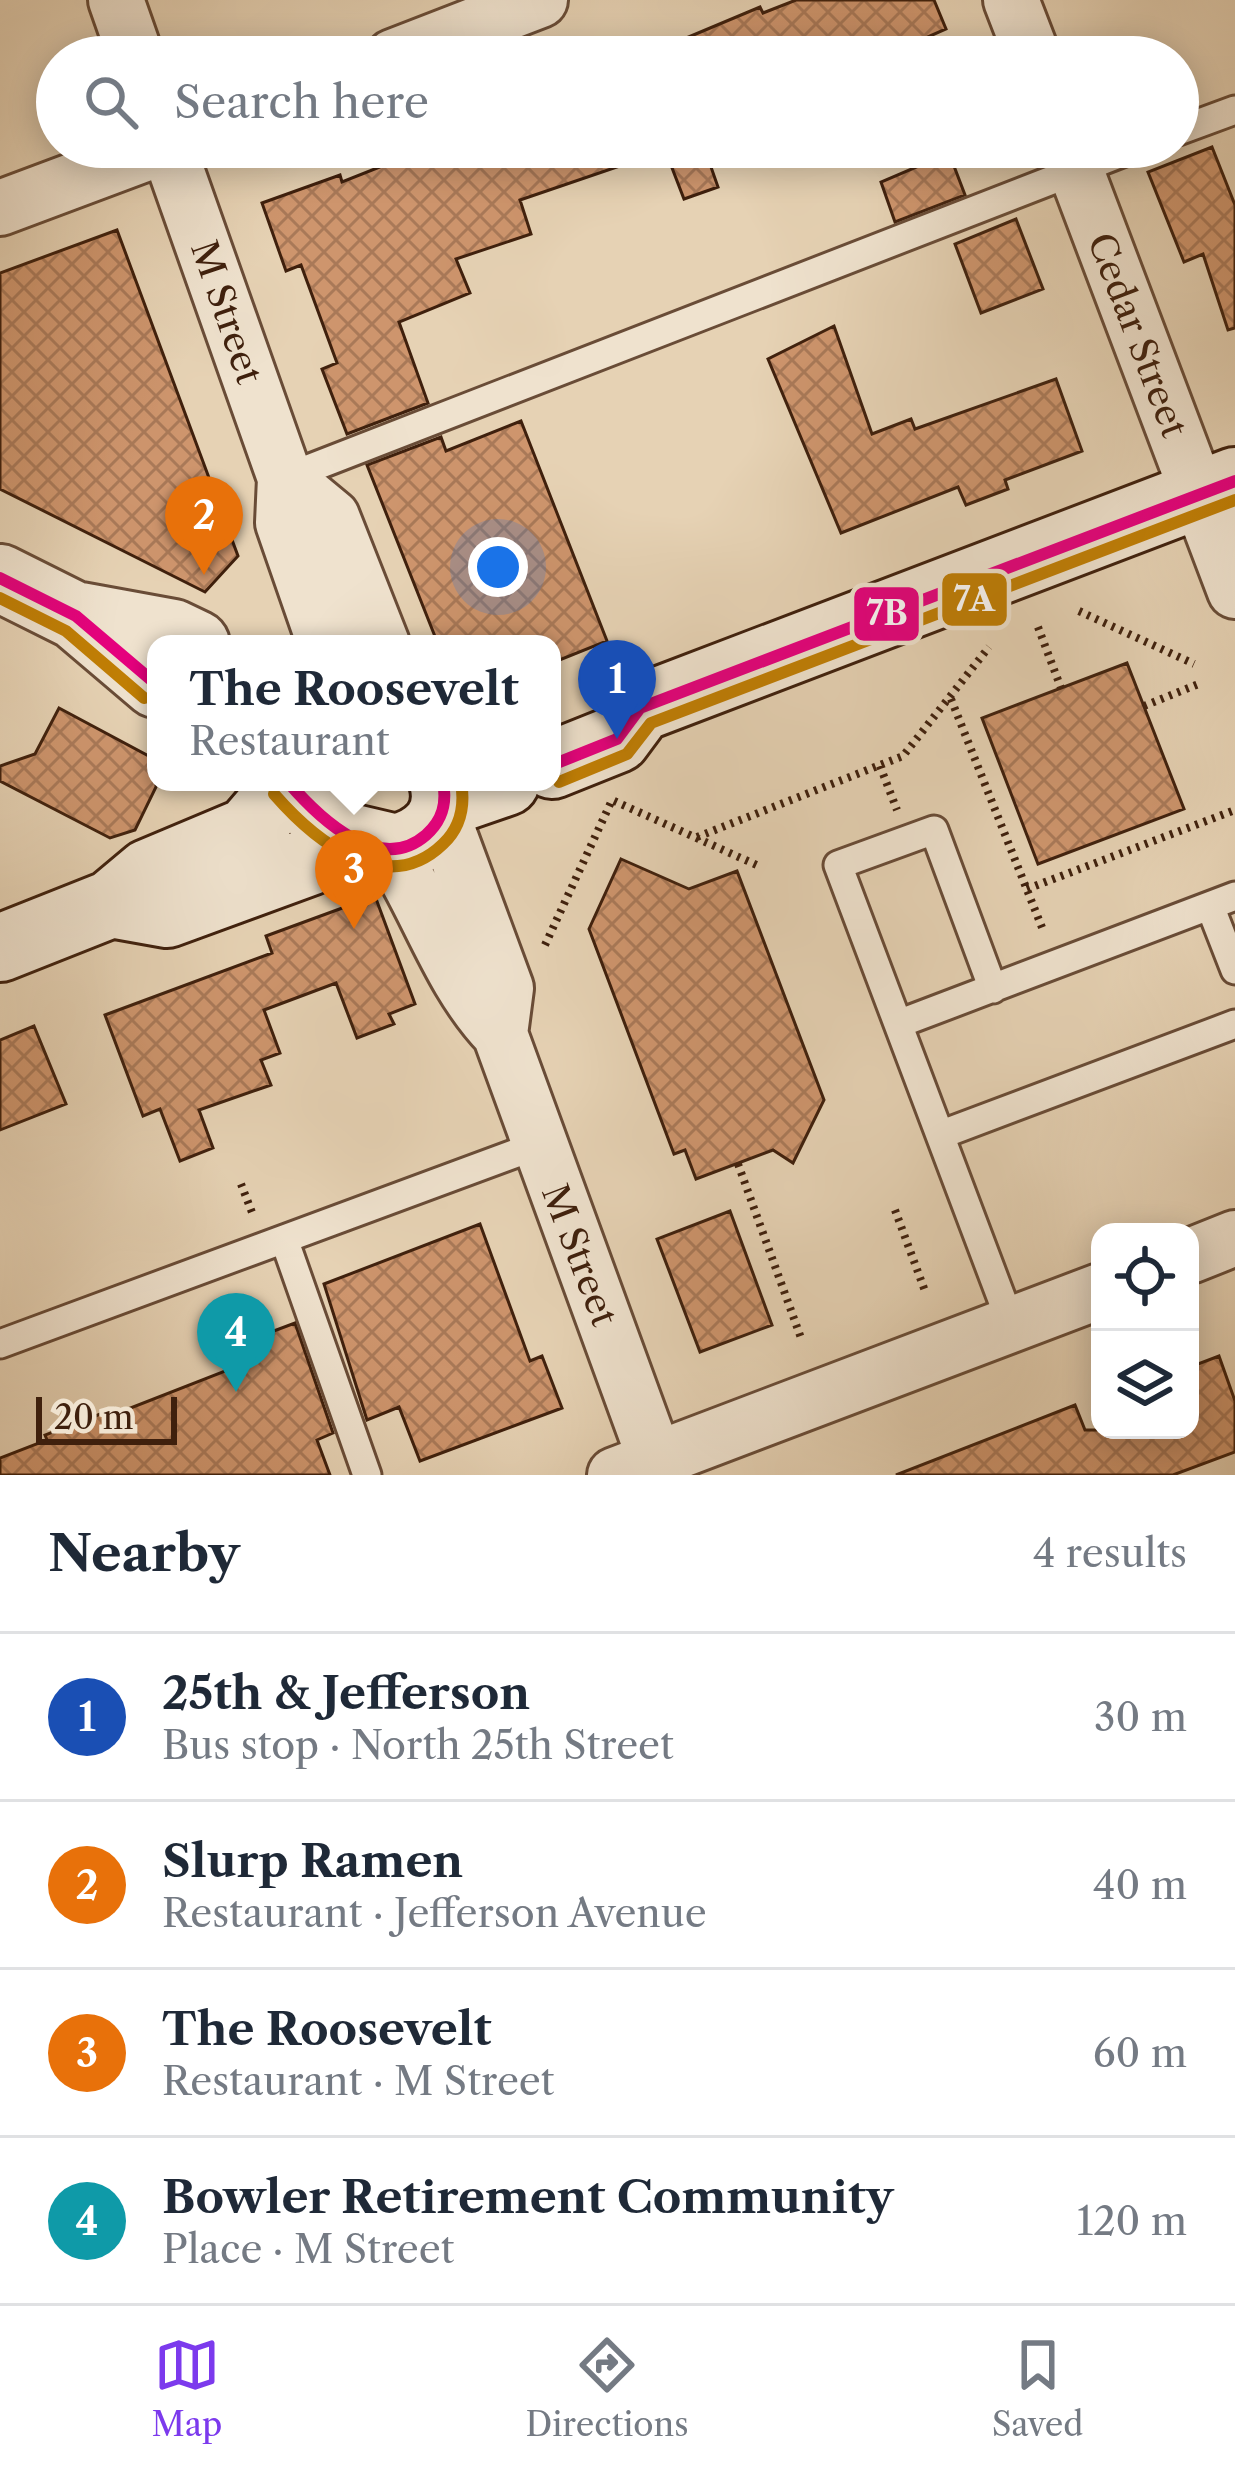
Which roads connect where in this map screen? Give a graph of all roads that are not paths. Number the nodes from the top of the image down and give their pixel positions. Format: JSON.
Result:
{"nodes":[{"id":1,"x":116,"y":0,"type":"edge"},
{"id":2,"x":540,"y":0,"type":"edge"},
{"id":3,"x":1011,"y":0,"type":"edge"},
{"id":4,"x":129,"y":36,"type":"edge"},
{"id":5,"x":447,"y":36,"type":"edge"},
{"id":6,"x":1025,"y":36,"type":"edge"},
{"id":7,"x":1235,"y":110,"type":"edge"},
{"id":8,"x":1199,"y":123,"type":"edge"},
{"id":9,"x":109,"y":168,"type":"edge"},
{"id":10,"x":174,"y":168,"type":"edge"},
{"id":11,"x":1049,"y":168,"type":"edge"},
{"id":12,"x":1075,"y":168,"type":"edge"},
{"id":13,"x":0,"y":208,"type":"edge"},
{"id":14,"x":285,"y":478,"type":"junction"},
{"id":15,"x":1217,"y":488,"type":"edge"},
{"id":16,"x":0,"y":578,"type":"edge"},
{"id":17,"x":1235,"y":591,"type":"edge"},
{"id":18,"x":76,"y":616,"type":"junction"},
{"id":19,"x":177,"y":635,"type":"edge"},
{"id":20,"x":322,"y":635,"type":"edge"},
{"id":21,"x":378,"y":635,"type":"edge"},
{"id":22,"x":147,"y":676,"type":"edge"},
{"id":23,"x":640,"y":708,"type":"junction"},
{"id":24,"x":561,"y":713,"type":"edge"},
{"id":25,"x":561,"y":761,"type":"edge"},
{"id":26,"x":281,"y":791,"type":"edge"},
{"id":27,"x":318,"y":791,"type":"edge"},
{"id":28,"x":482,"y":791,"type":"edge"},
{"id":29,"x":414,"y":817,"type":"edge"},
{"id":30,"x":1223,"y":901,"type":"edge"},
{"id":31,"x":112,"y":904,"type":"junction"},
{"id":32,"x":0,"y":949,"type":"edge"},
{"id":33,"x":1235,"y":970,"type":"edge"},
{"id":34,"x":993,"y":988,"type":"junction"},
{"id":35,"x":898,"y":1024,"type":"junction"},
{"id":36,"x":1235,"y":1024,"type":"edge"},
{"id":37,"x":940,"y":1135,"type":"junction"},
{"id":38,"x":538,"y":1145,"type":"junction"},
{"id":39,"x":1235,"y":1238,"type":"edge"},
{"id":40,"x":284,"y":1239,"type":"junction"},
{"id":41,"x":1199,"y":1252,"type":"edge"},
{"id":42,"x":1091,"y":1295,"type":"edge"},
{"id":43,"x":1012,"y":1326,"type":"junction"},
{"id":44,"x":0,"y":1344,"type":"edge"},
{"id":45,"x":644,"y":1470,"type":"edge"},
{"id":46,"x":368,"y":1475,"type":"edge"}],
"edges":[{"from":1,"to":4,"type":"street"},
{"from":2,"to":5,"type":"street"},
{"from":3,"to":6,"type":"street"},
{"from":7,"to":8,"type":"lane"},
{"from":9,"to":13,"type":"street"},
{"from":10,"to":14,"type":"street","name":"M Street"},
{"from":11,"to":14,"type":"lane"},
{"from":12,"to":15,"type":"street","name":"Cedar Street"},
{"from":14,"to":20,"type":"street","name":"M Street"},
{"from":14,"to":21,"type":"street"},
{"from":15,"to":17,"type":"street","name":"Cedar Street"},
{"from":15,"to":23,"type":"main road"},
{"from":16,"to":18,"type":"main road"},
{"from":18,"to":19,"type":"main road"},
{"from":18,"to":22,"type":"main road"},
{"from":23,"to":24,"type":"main road"},
{"from":23,"to":25,"type":"main road"},
{"from":26,"to":31,"type":"main road"},
{"from":27,"to":29,"type":"main road"},
{"from":28,"to":29,"type":"main road"},
{"from":29,"to":31,"type":"main road"},
{"from":29,"to":38,"type":"street","name":"M Street"},
{"from":30,"to":33,"type":"lane"},
{"from":30,"to":34,"type":"lane"},
{"from":31,"to":32,"type":"main road"},
{"from":34,"to":35,"type":"lane"},
{"from":34,"to":35,"type":"lane"},
{"from":35,"to":37,"type":"lane"},
{"from":36,"to":37,"type":"lane"},
{"from":37,"to":43,"type":"lane"},
{"from":38,"to":40,"type":"lane"},
{"from":38,"to":45,"type":"street","name":"M Street"},
{"from":39,"to":41,"type":"street"},
{"from":40,"to":44,"type":"lane"},
{"from":40,"to":46,"type":"lane"},
{"from":42,"to":43,"type":"street"},
{"from":43,"to":45,"type":"street"}]}
